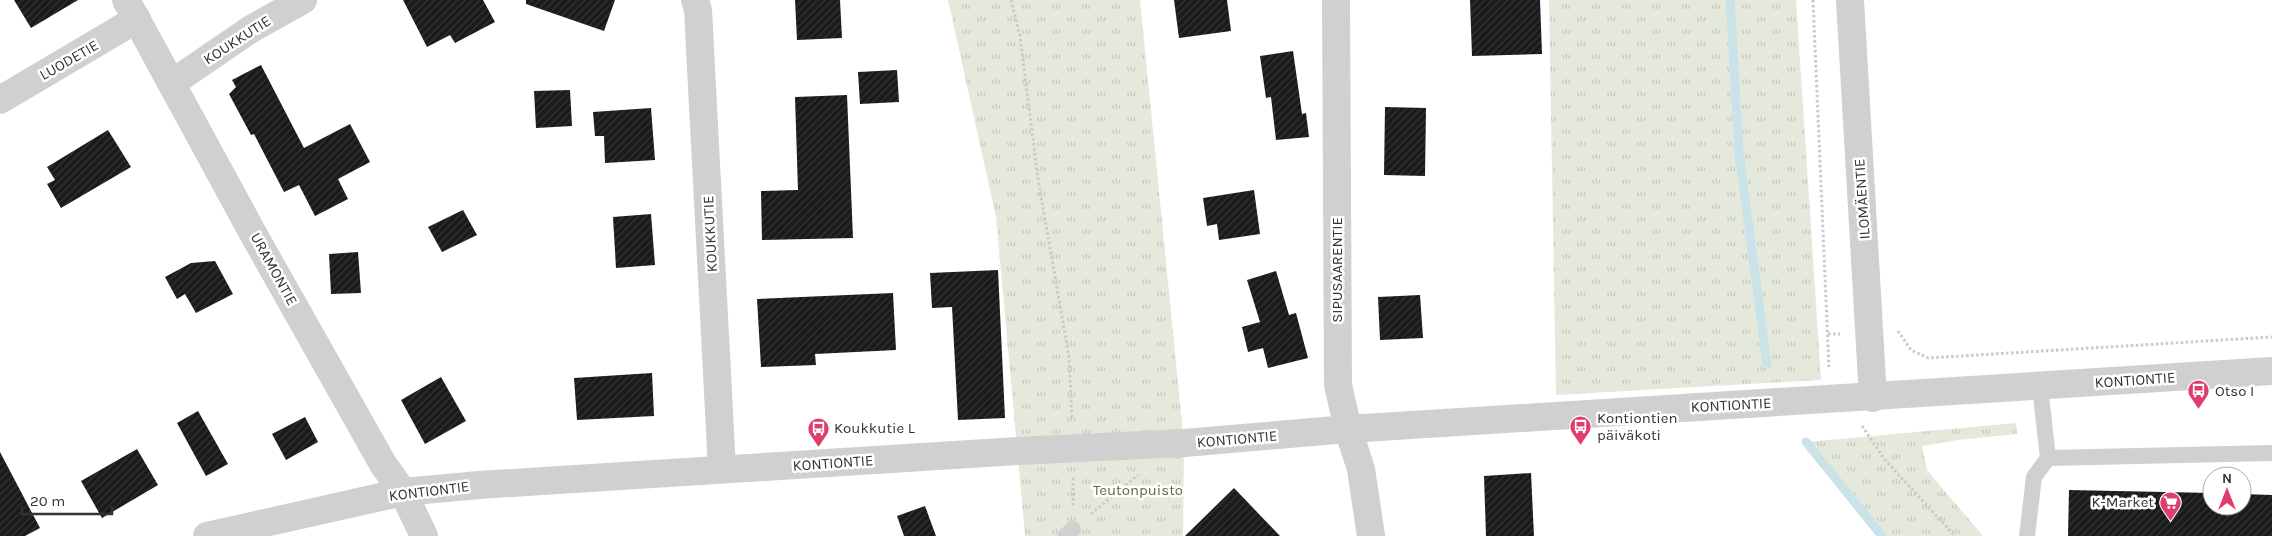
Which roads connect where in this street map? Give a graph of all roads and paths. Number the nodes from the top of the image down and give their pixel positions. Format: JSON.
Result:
{"nodes":[{"id":1,"x":303,"y":0,"type":"edge"},
{"id":2,"x":695,"y":0,"type":"edge"},
{"id":3,"x":1011,"y":0,"type":"edge"},
{"id":4,"x":1336,"y":0,"type":"edge"},
{"id":5,"x":1813,"y":0,"type":"edge"},
{"id":6,"x":1850,"y":0,"type":"edge"},
{"id":7,"x":132,"y":10,"type":"edge"},
{"id":8,"x":172,"y":83,"type":"junction"},
{"id":9,"x":0,"y":100,"type":"edge"},
{"id":10,"x":1870,"y":333,"type":"junction"},
{"id":11,"x":1828,"y":334,"type":"junction"},
{"id":12,"x":2272,"y":337,"type":"edge"},
{"id":13,"x":2272,"y":371,"type":"edge"},
{"id":14,"x":2040,"y":387,"type":"junction"},
{"id":15,"x":1873,"y":398,"type":"junction"},
{"id":16,"x":1831,"y":399,"type":"junction"},
{"id":17,"x":1861,"y":424,"type":"dead end"},
{"id":18,"x":1348,"y":429,"type":"junction"},
{"id":19,"x":1073,"y":449,"type":"junction"},
{"id":20,"x":2272,"y":453,"type":"edge"},
{"id":21,"x":2048,"y":458,"type":"junction"},
{"id":22,"x":722,"y":469,"type":"junction"},
{"id":23,"x":1144,"y":470,"type":"dead end"},
{"id":24,"x":403,"y":492,"type":"junction"},
{"id":25,"x":1069,"y":533,"type":"edge"},
{"id":26,"x":207,"y":536,"type":"edge"},
{"id":27,"x":424,"y":536,"type":"edge"},
{"id":28,"x":1371,"y":536,"type":"edge"},
{"id":29,"x":1955,"y":536,"type":"edge"},
{"id":30,"x":2027,"y":536,"type":"edge"}],
"edges":[{"from":1,"to":8,"type":"street","name":"KOUKKUTIE"},
{"from":2,"to":22,"type":"street","name":"KOUKKUTIE"},
{"from":3,"to":19,"type":"path"},
{"from":4,"to":18,"type":"street","name":"SIPUSAARENTIE"},
{"from":5,"to":11,"type":"path"},
{"from":6,"to":10,"type":"street","name":"ILOMÄENTIE"},
{"from":7,"to":8,"type":"street","name":"URAMONTIE"},
{"from":7,"to":9,"type":"street","name":"LUODETIE"},
{"from":8,"to":24,"type":"street","name":"URAMONTIE"},
{"from":10,"to":11,"type":"path"},
{"from":10,"to":12,"type":"path"},
{"from":10,"to":15,"type":"street","name":"ILOMÄENTIE"},
{"from":11,"to":16,"type":"path"},
{"from":13,"to":14,"type":"street","name":"KONTIONTIE"},
{"from":14,"to":15,"type":"street","name":"KONTIONTIE"},
{"from":14,"to":21,"type":"lane"},
{"from":15,"to":16,"type":"street","name":"KONTIONTIE"},
{"from":16,"to":18,"type":"street","name":"KONTIONTIE"},
{"from":17,"to":29,"type":"path"},
{"from":18,"to":19,"type":"street","name":"KONTIONTIE"},
{"from":18,"to":28,"type":"street","name":"SIPUSAARENTIE"},
{"from":19,"to":22,"type":"street","name":"KONTIONTIE"},
{"from":19,"to":25,"type":"path"},
{"from":20,"to":21,"type":"lane"},
{"from":21,"to":30,"type":"lane"},
{"from":22,"to":24,"type":"street","name":"KONTIONTIE"},
{"from":23,"to":25,"type":"path"},
{"from":24,"to":26,"type":"street","name":"KONTIONTIE"},
{"from":24,"to":27,"type":"street","name":"URAMONTIE"}]}
